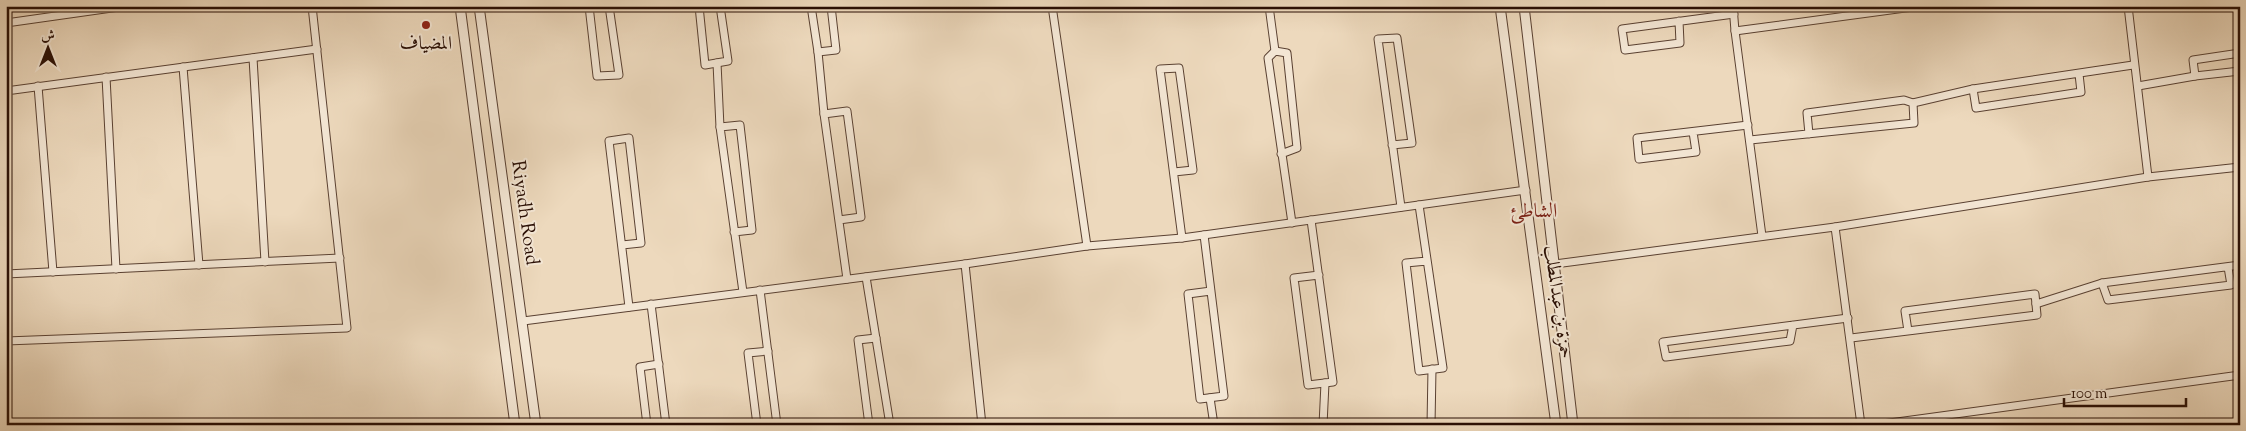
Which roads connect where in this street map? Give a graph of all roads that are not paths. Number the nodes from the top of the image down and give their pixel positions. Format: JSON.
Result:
{"nodes":[{"id":1,"x":126,"y":6,"type":"edge"},
{"id":2,"x":312,"y":6,"type":"edge"},
{"id":3,"x":460,"y":6,"type":"edge"},
{"id":4,"x":479,"y":6,"type":"edge"},
{"id":5,"x":589,"y":6,"type":"edge"},
{"id":6,"x":610,"y":6,"type":"edge"},
{"id":7,"x":699,"y":6,"type":"edge"},
{"id":8,"x":720,"y":6,"type":"edge"},
{"id":9,"x":811,"y":6,"type":"edge"},
{"id":10,"x":831,"y":6,"type":"edge"},
{"id":11,"x":1052,"y":6,"type":"edge"},
{"id":12,"x":1150,"y":6,"type":"edge"},
{"id":13,"x":1163,"y":6,"type":"edge"},
{"id":14,"x":1270,"y":6,"type":"edge"},
{"id":15,"x":1500,"y":6,"type":"edge"},
{"id":16,"x":1524,"y":6,"type":"edge"},
{"id":17,"x":1920,"y":6,"type":"edge"},
{"id":18,"x":2128,"y":6,"type":"edge"},
{"id":19,"x":1734,"y":10,"type":"edge"},
{"id":20,"x":1679,"y":21,"type":"junction"},
{"id":21,"x":6,"y":23,"type":"edge"},
{"id":22,"x":1735,"y":32,"type":"junction"},
{"id":23,"x":317,"y":49,"type":"junction"},
{"id":24,"x":1275,"y":51,"type":"junction"},
{"id":25,"x":818,"y":52,"type":"junction"},
{"id":26,"x":2240,"y":53,"type":"edge"},
{"id":27,"x":253,"y":58,"type":"junction"},
{"id":28,"x":717,"y":63,"type":"junction"},
{"id":29,"x":2133,"y":65,"type":"junction"},
{"id":30,"x":183,"y":67,"type":"junction"},
{"id":31,"x":2240,"y":71,"type":"edge"},
{"id":32,"x":2080,"y":74,"type":"junction"},
{"id":33,"x":2195,"y":76,"type":"junction"},
{"id":34,"x":106,"y":77,"type":"junction"},
{"id":35,"x":38,"y":86,"type":"junction"},
{"id":36,"x":2138,"y":86,"type":"junction"},
{"id":37,"x":1973,"y":90,"type":"junction"},
{"id":38,"x":6,"y":91,"type":"edge"},
{"id":39,"x":1913,"y":103,"type":"junction"},
{"id":40,"x":824,"y":114,"type":"junction"},
{"id":41,"x":1748,"y":126,"type":"junction"},
{"id":42,"x":720,"y":127,"type":"junction"},
{"id":43,"x":1693,"y":132,"type":"junction"},
{"id":44,"x":1809,"y":134,"type":"junction"},
{"id":45,"x":1750,"y":140,"type":"junction"},
{"id":46,"x":1392,"y":145,"type":"junction"},
{"id":47,"x":1281,"y":154,"type":"junction"},
{"id":48,"x":2240,"y":168,"type":"edge"},
{"id":49,"x":1174,"y":172,"type":"junction"},
{"id":50,"x":2148,"y":176,"type":"junction"},
{"id":51,"x":1526,"y":190,"type":"junction"},
{"id":52,"x":1419,"y":205,"type":"junction"},
{"id":53,"x":1401,"y":207,"type":"junction"},
{"id":54,"x":839,"y":220,"type":"junction"},
{"id":55,"x":1312,"y":220,"type":"junction"},
{"id":56,"x":1292,"y":222,"type":"junction"},
{"id":57,"x":1835,"y":227,"type":"junction"},
{"id":58,"x":734,"y":232,"type":"junction"},
{"id":59,"x":1204,"y":235,"type":"junction"},
{"id":60,"x":1762,"y":236,"type":"junction"},
{"id":61,"x":1182,"y":238,"type":"junction"},
{"id":62,"x":622,"y":245,"type":"junction"},
{"id":63,"x":1087,"y":246,"type":"junction"},
{"id":64,"x":340,"y":258,"type":"junction"},
{"id":65,"x":1427,"y":261,"type":"junction"},
{"id":66,"x":265,"y":262,"type":"junction"},
{"id":67,"x":965,"y":264,"type":"junction"},
{"id":68,"x":1555,"y":264,"type":"junction"},
{"id":69,"x":199,"y":265,"type":"junction"},
{"id":70,"x":2240,"y":265,"type":"edge"},
{"id":71,"x":2228,"y":267,"type":"junction"},
{"id":72,"x":116,"y":269,"type":"junction"},
{"id":73,"x":53,"y":272,"type":"junction"},
{"id":74,"x":6,"y":274,"type":"edge"},
{"id":75,"x":1319,"y":275,"type":"junction"},
{"id":76,"x":866,"y":277,"type":"junction"},
{"id":77,"x":847,"y":279,"type":"junction"},
{"id":78,"x":2102,"y":283,"type":"junction"},
{"id":79,"x":760,"y":290,"type":"junction"},
{"id":80,"x":743,"y":292,"type":"junction"},
{"id":81,"x":1211,"y":292,"type":"junction"},
{"id":82,"x":651,"y":304,"type":"junction"},
{"id":83,"x":2036,"y":304,"type":"junction"},
{"id":84,"x":629,"y":306,"type":"junction"},
{"id":85,"x":1848,"y":318,"type":"junction"},
{"id":86,"x":523,"y":321,"type":"junction"},
{"id":87,"x":1793,"y":325,"type":"junction"},
{"id":88,"x":1908,"y":331,"type":"junction"},
{"id":89,"x":876,"y":338,"type":"junction"},
{"id":90,"x":1851,"y":338,"type":"junction"},
{"id":91,"x":6,"y":341,"type":"edge"},
{"id":92,"x":768,"y":351,"type":"junction"},
{"id":93,"x":659,"y":364,"type":"junction"},
{"id":94,"x":1432,"y":369,"type":"junction"},
{"id":95,"x":2240,"y":375,"type":"edge"},
{"id":96,"x":1325,"y":383,"type":"junction"},
{"id":97,"x":1210,"y":398,"type":"junction"},
{"id":98,"x":1553,"y":398,"type":"junction"},
{"id":99,"x":1571,"y":402,"type":"junction"},
{"id":100,"x":515,"y":424,"type":"edge"},
{"id":101,"x":476,"y":425,"type":"edge"},
{"id":102,"x":536,"y":425,"type":"edge"},
{"id":103,"x":647,"y":425,"type":"edge"},
{"id":104,"x":666,"y":425,"type":"edge"},
{"id":105,"x":757,"y":425,"type":"edge"},
{"id":106,"x":777,"y":425,"type":"edge"},
{"id":107,"x":869,"y":425,"type":"edge"},
{"id":108,"x":890,"y":425,"type":"edge"},
{"id":109,"x":982,"y":425,"type":"edge"},
{"id":110,"x":1214,"y":425,"type":"edge"},
{"id":111,"x":1322,"y":425,"type":"edge"},
{"id":112,"x":1431,"y":425,"type":"edge"},
{"id":113,"x":1556,"y":425,"type":"edge"},
{"id":114,"x":1574,"y":425,"type":"edge"},
{"id":115,"x":1861,"y":425,"type":"edge"},
{"id":116,"x":1875,"y":425,"type":"edge"}],
"edges":[{"from":1,"to":21,"type":"street"},
{"from":2,"to":23,"type":"street"},
{"from":3,"to":100,"type":"street"},
{"from":4,"to":86,"type":"street","name":"Riyadh Road"},
{"from":5,"to":6,"type":"street"},
{"from":7,"to":28,"type":"street"},
{"from":8,"to":28,"type":"street"},
{"from":9,"to":25,"type":"street"},
{"from":10,"to":25,"type":"street"},
{"from":11,"to":63,"type":"street"},
{"from":12,"to":13,"type":"street"},
{"from":14,"to":24,"type":"street"},
{"from":15,"to":51,"type":"street","name":"حمزة بن عبدالمطلب"},
{"from":16,"to":68,"type":"street","name":"حمزة بن عبدالمطلب"},
{"from":17,"to":22,"type":"street"},
{"from":18,"to":29,"type":"street"},
{"from":19,"to":20,"type":"street"},
{"from":19,"to":22,"type":"street"},
{"from":20,"to":20,"type":"street"},
{"from":22,"to":41,"type":"street"},
{"from":23,"to":27,"type":"street"},
{"from":23,"to":64,"type":"street"},
{"from":24,"to":47,"type":"street"},
{"from":24,"to":47,"type":"street"},
{"from":25,"to":40,"type":"street"},
{"from":26,"to":33,"type":"street"},
{"from":27,"to":30,"type":"street"},
{"from":27,"to":66,"type":"street"},
{"from":28,"to":42,"type":"street"},
{"from":29,"to":32,"type":"street"},
{"from":29,"to":36,"type":"street"},
{"from":30,"to":34,"type":"street"},
{"from":30,"to":69,"type":"street"},
{"from":31,"to":33,"type":"street"},
{"from":32,"to":37,"type":"street"},
{"from":32,"to":37,"type":"street"},
{"from":33,"to":36,"type":"street"},
{"from":34,"to":35,"type":"street"},
{"from":34,"to":72,"type":"street"},
{"from":35,"to":38,"type":"street"},
{"from":35,"to":73,"type":"street"},
{"from":36,"to":50,"type":"street"},
{"from":37,"to":39,"type":"street"},
{"from":39,"to":44,"type":"street"},
{"from":39,"to":44,"type":"street"},
{"from":40,"to":54,"type":"street"},
{"from":40,"to":54,"type":"street"},
{"from":41,"to":43,"type":"street"},
{"from":41,"to":45,"type":"street"},
{"from":42,"to":58,"type":"street"},
{"from":42,"to":58,"type":"street"},
{"from":43,"to":43,"type":"street"},
{"from":44,"to":45,"type":"street"},
{"from":45,"to":60,"type":"street"},
{"from":46,"to":46,"type":"street"},
{"from":46,"to":53,"type":"street"},
{"from":47,"to":56,"type":"street"},
{"from":48,"to":50,"type":"street"},
{"from":49,"to":49,"type":"street"},
{"from":49,"to":61,"type":"street"},
{"from":50,"to":57,"type":"street"},
{"from":51,"to":52,"type":"street"},
{"from":51,"to":98,"type":"street","name":"حمزة بن عبدالمطلب"},
{"from":52,"to":53,"type":"street"},
{"from":52,"to":65,"type":"street"},
{"from":53,"to":55,"type":"street"},
{"from":54,"to":77,"type":"street"},
{"from":55,"to":56,"type":"street"},
{"from":55,"to":75,"type":"street"},
{"from":56,"to":59,"type":"street"},
{"from":57,"to":60,"type":"street"},
{"from":57,"to":85,"type":"street"},
{"from":58,"to":80,"type":"street"},
{"from":59,"to":61,"type":"street"},
{"from":59,"to":81,"type":"street"},
{"from":60,"to":68,"type":"street"},
{"from":61,"to":63,"type":"street"},
{"from":62,"to":62,"type":"street"},
{"from":62,"to":84,"type":"street"},
{"from":63,"to":67,"type":"street"},
{"from":64,"to":66,"type":"street"},
{"from":64,"to":91,"type":"street"},
{"from":65,"to":94,"type":"street"},
{"from":65,"to":94,"type":"street"},
{"from":66,"to":69,"type":"street"},
{"from":67,"to":76,"type":"street"},
{"from":67,"to":109,"type":"street"},
{"from":68,"to":99,"type":"street","name":"حمزة بن عبدالمطلب"},
{"from":69,"to":72,"type":"street"},
{"from":70,"to":71,"type":"street"},
{"from":71,"to":78,"type":"street"},
{"from":71,"to":78,"type":"street"},
{"from":72,"to":73,"type":"street"},
{"from":73,"to":74,"type":"street"},
{"from":75,"to":96,"type":"street"},
{"from":75,"to":96,"type":"street"},
{"from":76,"to":77,"type":"street"},
{"from":76,"to":89,"type":"street"},
{"from":77,"to":79,"type":"street"},
{"from":78,"to":83,"type":"street"},
{"from":79,"to":80,"type":"street"},
{"from":79,"to":92,"type":"street"},
{"from":80,"to":82,"type":"street"},
{"from":81,"to":97,"type":"street"},
{"from":81,"to":97,"type":"street"},
{"from":82,"to":84,"type":"street"},
{"from":82,"to":93,"type":"street"},
{"from":83,"to":88,"type":"street"},
{"from":83,"to":88,"type":"street"},
{"from":84,"to":86,"type":"street"},
{"from":85,"to":87,"type":"street"},
{"from":85,"to":90,"type":"street"},
{"from":86,"to":102,"type":"street","name":"Riyadh Road"},
{"from":87,"to":87,"type":"street"},
{"from":88,"to":90,"type":"street"},
{"from":89,"to":107,"type":"street"},
{"from":89,"to":108,"type":"street"},
{"from":90,"to":115,"type":"street"},
{"from":92,"to":105,"type":"street"},
{"from":92,"to":106,"type":"street"},
{"from":93,"to":103,"type":"street"},
{"from":93,"to":104,"type":"street"},
{"from":94,"to":112,"type":"street"},
{"from":95,"to":116,"type":"street"},
{"from":96,"to":111,"type":"street"},
{"from":97,"to":110,"type":"street"},
{"from":98,"to":99,"type":"street"},
{"from":98,"to":113,"type":"street","name":"حمزة بن عبدالمطلب"},
{"from":99,"to":114,"type":"street","name":"حمزة بن عبدالمطلب"},
{"from":100,"to":101,"type":"street"}]}
